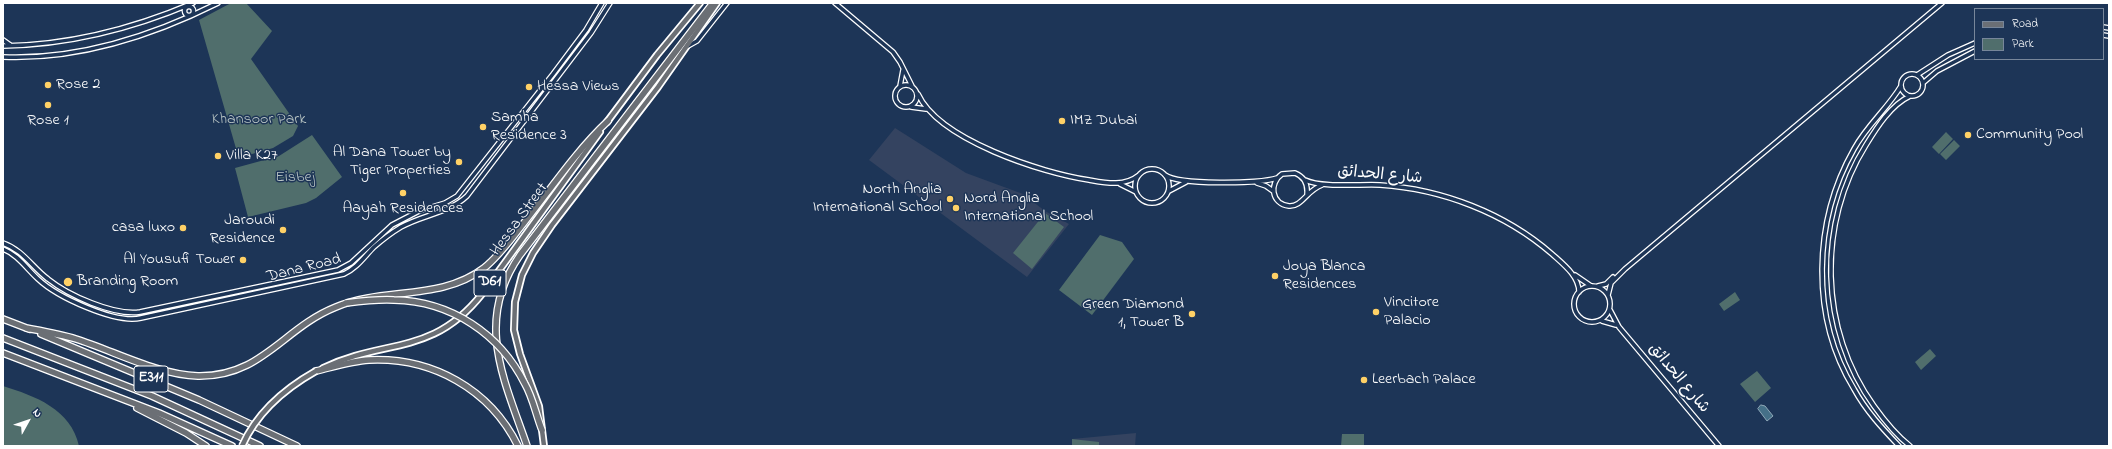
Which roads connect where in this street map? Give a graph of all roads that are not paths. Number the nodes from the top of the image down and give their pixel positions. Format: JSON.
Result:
{"nodes":[{"id":1,"x":193,"y":3,"type":"edge"},
{"id":2,"x":218,"y":3,"type":"edge"},
{"id":3,"x":602,"y":3,"type":"edge"},
{"id":4,"x":610,"y":3,"type":"edge"},
{"id":5,"x":700,"y":3,"type":"edge"},
{"id":6,"x":713,"y":3,"type":"edge"},
{"id":7,"x":717,"y":3,"type":"edge"},
{"id":8,"x":727,"y":3,"type":"edge"},
{"id":9,"x":836,"y":3,"type":"edge"},
{"id":10,"x":1942,"y":3,"type":"edge"},
{"id":11,"x":188,"y":5,"type":"junction"},
{"id":12,"x":190,"y":16,"type":"junction"},
{"id":13,"x":3,"y":40,"type":"edge"},
{"id":14,"x":1974,"y":43,"type":"edge"},
{"id":15,"x":3,"y":46,"type":"edge"},
{"id":16,"x":13,"y":46,"type":"junction"},
{"id":17,"x":688,"y":46,"type":"junction"},
{"id":18,"x":1974,"y":52,"type":"edge"},
{"id":19,"x":3,"y":57,"type":"edge"},
{"id":20,"x":10,"y":58,"type":"junction"},
{"id":21,"x":3,"y":62,"type":"edge"},
{"id":22,"x":903,"y":67,"type":"junction"},
{"id":23,"x":1917,"y":75,"type":"junction"},
{"id":24,"x":1923,"y":83,"type":"junction"},
{"id":25,"x":900,"y":86,"type":"junction"},
{"id":26,"x":912,"y":86,"type":"junction"},
{"id":27,"x":1901,"y":86,"type":"junction"},
{"id":28,"x":918,"y":94,"type":"junction"},
{"id":29,"x":1910,"y":96,"type":"junction"},
{"id":30,"x":910,"y":107,"type":"junction"},
{"id":31,"x":929,"y":111,"type":"junction"},
{"id":32,"x":608,"y":121,"type":"junction"},
{"id":33,"x":1138,"y":175,"type":"junction"},
{"id":34,"x":1165,"y":175,"type":"junction"},
{"id":35,"x":1277,"y":178,"type":"junction"},
{"id":36,"x":1305,"y":180,"type":"junction"},
{"id":37,"x":1187,"y":181,"type":"junction"},
{"id":38,"x":1254,"y":182,"type":"junction"},
{"id":39,"x":1119,"y":183,"type":"junction"},
{"id":40,"x":1325,"y":184,"type":"junction"},
{"id":41,"x":1273,"y":191,"type":"junction"},
{"id":42,"x":1136,"y":192,"type":"junction"},
{"id":43,"x":1168,"y":192,"type":"junction"},
{"id":44,"x":1307,"y":195,"type":"junction"},
{"id":45,"x":3,"y":242,"type":"edge"},
{"id":46,"x":3,"y":249,"type":"edge"},
{"id":47,"x":1559,"y":261,"type":"junction"},
{"id":48,"x":1625,"y":269,"type":"junction"},
{"id":49,"x":1590,"y":286,"type":"junction"},
{"id":50,"x":1596,"y":287,"type":"junction"},
{"id":51,"x":1579,"y":292,"type":"junction"},
{"id":52,"x":1608,"y":295,"type":"junction"},
{"id":53,"x":346,"y":303,"type":"junction"},
{"id":54,"x":1610,"y":310,"type":"junction"},
{"id":55,"x":3,"y":319,"type":"edge"},
{"id":56,"x":1601,"y":321,"type":"junction"},
{"id":57,"x":1619,"y":327,"type":"junction"},
{"id":58,"x":26,"y":328,"type":"junction"},
{"id":59,"x":3,"y":338,"type":"edge"},
{"id":60,"x":3,"y":353,"type":"edge"},
{"id":61,"x":316,"y":371,"type":"junction"},
{"id":62,"x":114,"y":396,"type":"junction"},
{"id":63,"x":542,"y":430,"type":"junction"},
{"id":64,"x":206,"y":446,"type":"edge"},
{"id":65,"x":232,"y":446,"type":"edge"},
{"id":66,"x":242,"y":446,"type":"edge"},
{"id":67,"x":260,"y":446,"type":"edge"},
{"id":68,"x":297,"y":446,"type":"edge"},
{"id":69,"x":518,"y":446,"type":"edge"},
{"id":70,"x":527,"y":446,"type":"edge"},
{"id":71,"x":544,"y":446,"type":"edge"},
{"id":72,"x":1719,"y":446,"type":"edge"},
{"id":73,"x":1899,"y":446,"type":"edge"},
{"id":74,"x":1910,"y":446,"type":"edge"}],
"edges":[{"from":1,"to":11,"type":"street"},
{"from":2,"to":12,"type":"street"},
{"from":3,"to":45,"type":"street","name":"Dana Road"},
{"from":4,"to":46,"type":"street","name":"Dana Road"},
{"from":5,"to":32,"type":"main road","name":"Hessa Street","number":"D61"},
{"from":6,"to":70,"type":"highway"},
{"from":7,"to":17,"type":"main road","name":"Hessa Street","number":"D61"},
{"from":8,"to":17,"type":"street"},
{"from":9,"to":22,"type":"street"},
{"from":10,"to":48,"type":"street"},
{"from":11,"to":12,"type":"street"},
{"from":11,"to":12,"type":"street"},
{"from":11,"to":16,"type":"street"},
{"from":12,"to":20,"type":"street"},
{"from":13,"to":16,"type":"street"},
{"from":14,"to":23,"type":"street"},
{"from":15,"to":16,"type":"street"},
{"from":17,"to":63,"type":"main road","name":"Hessa Street","number":"D61","bridge":true},
{"from":18,"to":24,"type":"street"},
{"from":19,"to":20,"type":"street"},
{"from":20,"to":21,"type":"street"},
{"from":22,"to":25,"type":"street"},
{"from":22,"to":26,"type":"street"},
{"from":23,"to":24,"type":"street"},
{"from":23,"to":27,"type":"street"},
{"from":24,"to":29,"type":"street"},
{"from":25,"to":26,"type":"street"},
{"from":25,"to":30,"type":"street"},
{"from":26,"to":28,"type":"street"},
{"from":27,"to":29,"type":"street"},
{"from":27,"to":73,"type":"street"},
{"from":28,"to":30,"type":"street"},
{"from":28,"to":31,"type":"street"},
{"from":29,"to":74,"type":"street"},
{"from":30,"to":31,"type":"street"},
{"from":31,"to":39,"type":"street"},
{"from":32,"to":53,"type":"highway","bridge":true},
{"from":32,"to":61,"type":"main road","name":"Hessa Street","number":"D61"},
{"from":33,"to":34,"type":"street"},
{"from":33,"to":39,"type":"street"},
{"from":33,"to":42,"type":"street"},
{"from":34,"to":37,"type":"street"},
{"from":34,"to":43,"type":"street"},
{"from":35,"to":36,"type":"street"},
{"from":35,"to":38,"type":"street"},
{"from":35,"to":41,"type":"street"},
{"from":36,"to":40,"type":"street","name":"شارع الحدائق"},
{"from":36,"to":44,"type":"street"},
{"from":37,"to":38,"type":"street"},
{"from":37,"to":43,"type":"street"},
{"from":38,"to":41,"type":"street"},
{"from":39,"to":42,"type":"street"},
{"from":40,"to":44,"type":"street"},
{"from":40,"to":47,"type":"street","name":"شارع الحدائق"},
{"from":41,"to":44,"type":"street"},
{"from":42,"to":43,"type":"street"},
{"from":47,"to":49,"type":"street"},
{"from":47,"to":51,"type":"street"},
{"from":48,"to":50,"type":"street"},
{"from":48,"to":52,"type":"street"},
{"from":49,"to":50,"type":"street"},
{"from":49,"to":51,"type":"street"},
{"from":50,"to":52,"type":"street"},
{"from":51,"to":56,"type":"street"},
{"from":52,"to":54,"type":"street"},
{"from":53,"to":58,"type":"highway"},
{"from":53,"to":63,"type":"highway","bridge":true},
{"from":54,"to":56,"type":"street"},
{"from":54,"to":57,"type":"street","name":"شارع الحدائق"},
{"from":55,"to":58,"type":"highway","number":"E311"},
{"from":56,"to":57,"type":"street"},
{"from":57,"to":72,"type":"street","name":"شارع الحدائق"},
{"from":58,"to":68,"type":"highway","number":"E311"},
{"from":59,"to":67,"type":"highway","number":"E311"},
{"from":60,"to":62,"type":"highway"},
{"from":61,"to":66,"type":"main road","name":"Hessa Street","number":"D61","bridge":true},
{"from":61,"to":69,"type":"highway"},
{"from":62,"to":64,"type":"highway"},
{"from":62,"to":65,"type":"highway"},
{"from":63,"to":71,"type":"main road","name":"Hessa Street","number":"D61"}]}
